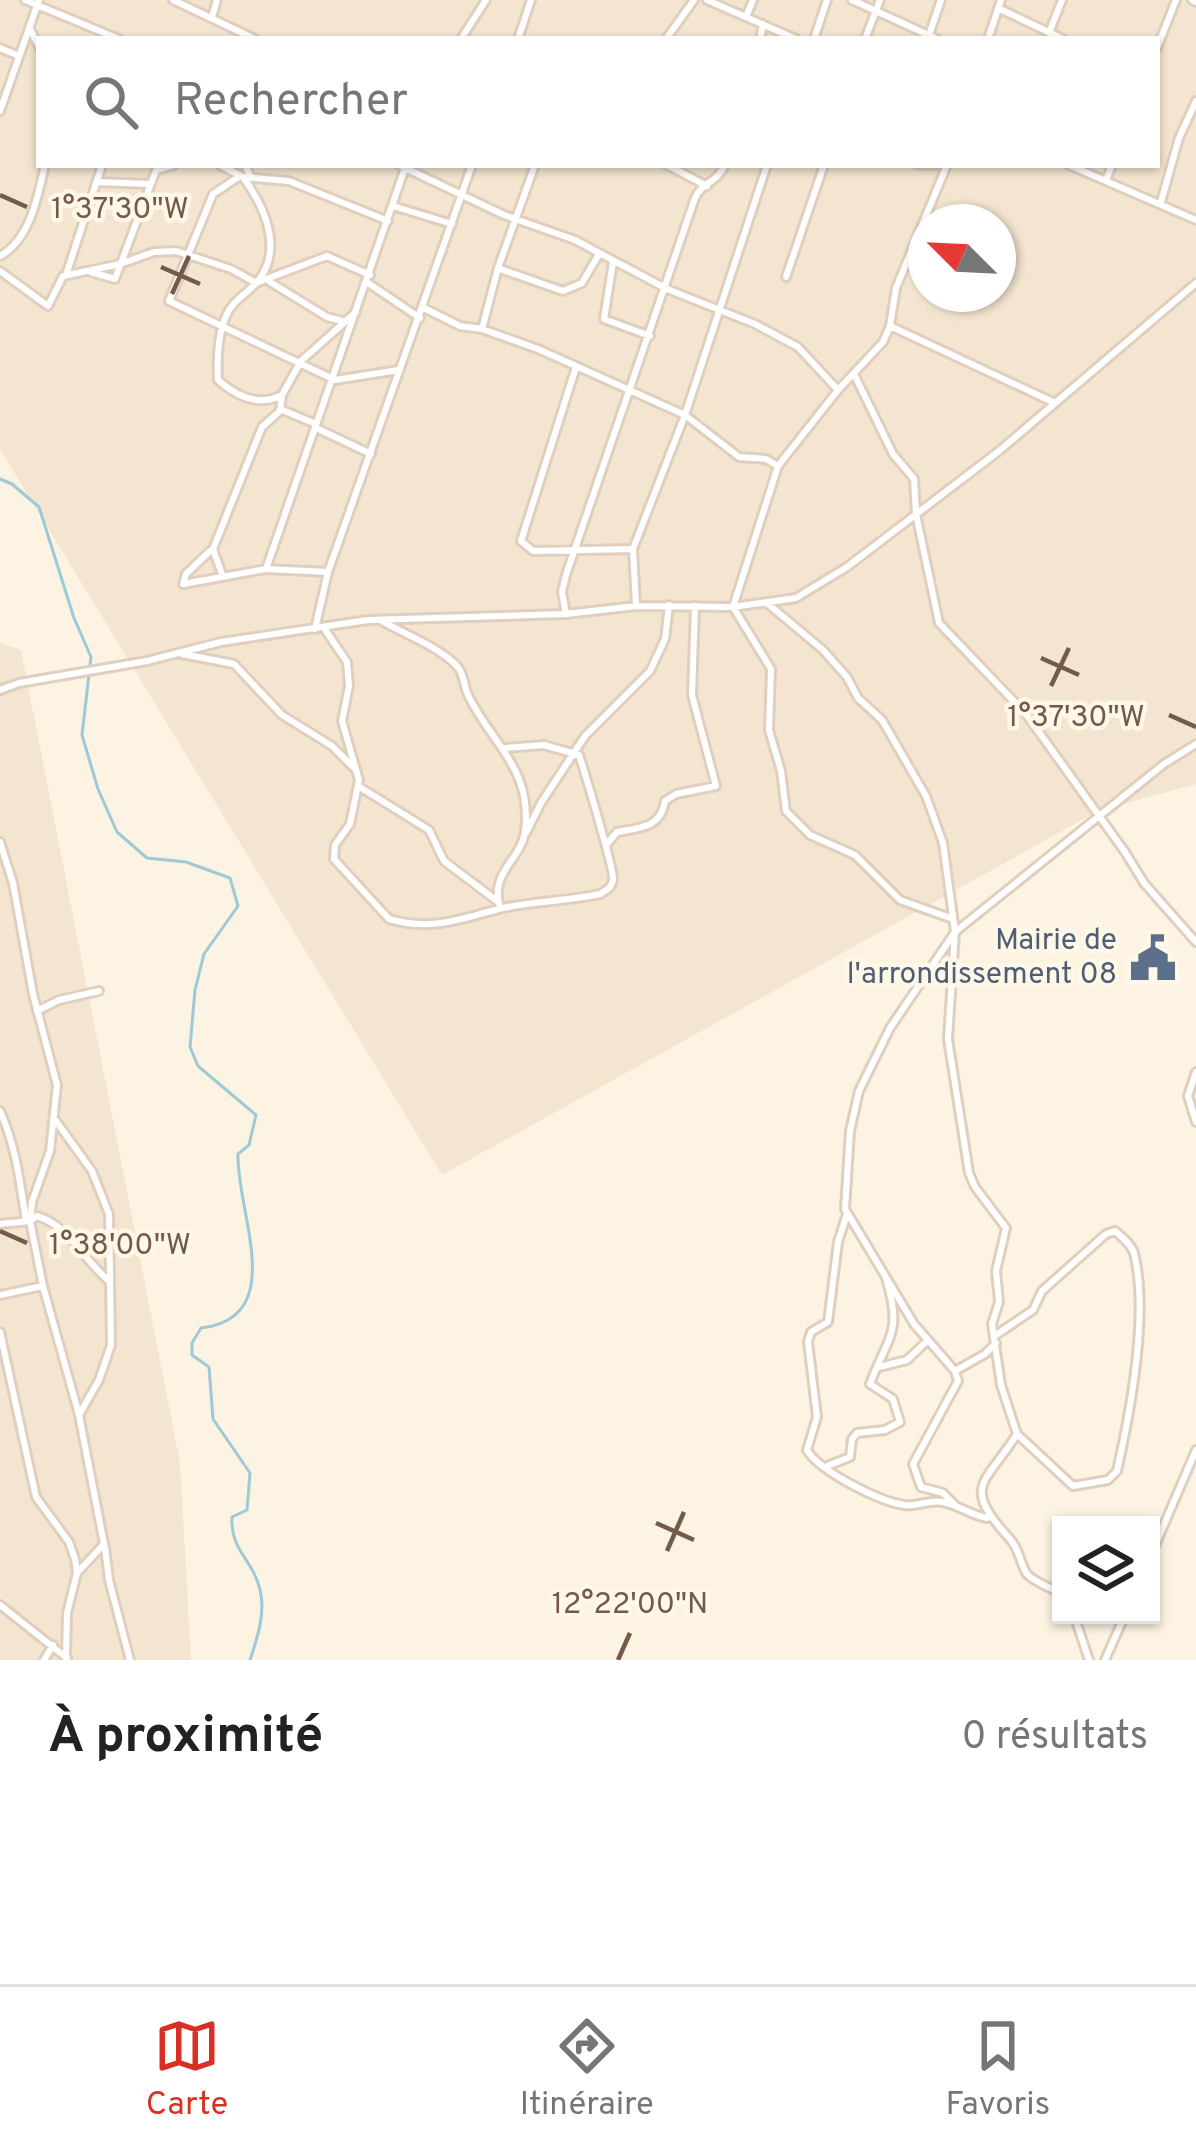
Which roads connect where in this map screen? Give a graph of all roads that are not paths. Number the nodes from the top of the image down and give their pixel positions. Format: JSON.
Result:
{"nodes":[{"id":1,"x":26,"y":0,"type":"edge"},
{"id":2,"x":173,"y":0,"type":"edge"},
{"id":3,"x":218,"y":0,"type":"edge"},
{"id":4,"x":486,"y":0,"type":"edge"},
{"id":5,"x":531,"y":0,"type":"edge"},
{"id":6,"x":694,"y":0,"type":"edge"},
{"id":7,"x":707,"y":0,"type":"edge"},
{"id":8,"x":753,"y":0,"type":"edge"},
{"id":9,"x":827,"y":0,"type":"edge"},
{"id":10,"x":852,"y":0,"type":"edge"},
{"id":11,"x":880,"y":0,"type":"edge"},
{"id":12,"x":941,"y":0,"type":"edge"},
{"id":13,"x":1062,"y":0,"type":"edge"},
{"id":14,"x":1176,"y":0,"type":"edge"},
{"id":15,"x":38,"y":3,"type":"edge"},
{"id":16,"x":999,"y":4,"type":"edge"},
{"id":17,"x":877,"y":11,"type":"junction"},
{"id":18,"x":212,"y":17,"type":"junction"},
{"id":19,"x":746,"y":17,"type":"junction"},
{"id":20,"x":763,"y":25,"type":"junction"},
{"id":21,"x":29,"y":28,"type":"junction"},
{"id":22,"x":1049,"y":33,"type":"junction"},
{"id":23,"x":112,"y":36,"type":"edge"},
{"id":24,"x":249,"y":36,"type":"edge"},
{"id":25,"x":462,"y":36,"type":"edge"},
{"id":26,"x":519,"y":36,"type":"edge"},
{"id":27,"x":668,"y":36,"type":"edge"},
{"id":28,"x":761,"y":36,"type":"edge"},
{"id":29,"x":789,"y":36,"type":"edge"},
{"id":30,"x":815,"y":36,"type":"edge"},
{"id":31,"x":866,"y":36,"type":"edge"},
{"id":32,"x":931,"y":36,"type":"edge"},
{"id":33,"x":933,"y":36,"type":"edge"},
{"id":34,"x":989,"y":36,"type":"edge"},
{"id":35,"x":1056,"y":36,"type":"edge"},
{"id":36,"x":1160,"y":40,"type":"edge"},
{"id":37,"x":36,"y":41,"type":"edge"},
{"id":38,"x":0,"y":48,"type":"edge"},
{"id":39,"x":19,"y":56,"type":"junction"},
{"id":40,"x":1196,"y":100,"type":"edge"},
{"id":41,"x":0,"y":111,"type":"edge"},
{"id":42,"x":43,"y":168,"type":"edge"},
{"id":43,"x":101,"y":168,"type":"edge"},
{"id":44,"x":157,"y":168,"type":"edge"},
{"id":45,"x":226,"y":168,"type":"edge"},
{"id":46,"x":245,"y":168,"type":"edge"},
{"id":47,"x":403,"y":168,"type":"edge"},
{"id":48,"x":408,"y":168,"type":"edge"},
{"id":49,"x":471,"y":168,"type":"edge"},
{"id":50,"x":534,"y":168,"type":"edge"},
{"id":51,"x":673,"y":168,"type":"edge"},
{"id":52,"x":723,"y":168,"type":"edge"},
{"id":53,"x":765,"y":168,"type":"edge"},
{"id":54,"x":823,"y":168,"type":"edge"},
{"id":55,"x":942,"y":168,"type":"edge"},
{"id":56,"x":1076,"y":168,"type":"edge"},
{"id":57,"x":1111,"y":168,"type":"edge"},
{"id":58,"x":245,"y":177,"type":"junction"},
{"id":59,"x":1106,"y":180,"type":"junction"},
{"id":60,"x":97,"y":182,"type":"junction"},
{"id":61,"x":150,"y":184,"type":"junction"},
{"id":62,"x":706,"y":186,"type":"junction"},
{"id":63,"x":461,"y":195,"type":"junction"},
{"id":64,"x":1161,"y":202,"type":"junction"},
{"id":65,"x":393,"y":206,"type":"junction"},
{"id":66,"x":518,"y":220,"type":"junction"},
{"id":67,"x":1196,"y":220,"type":"edge"},
{"id":68,"x":388,"y":221,"type":"junction"},
{"id":69,"x":452,"y":224,"type":"junction"},
{"id":70,"x":187,"y":252,"type":"junction"},
{"id":71,"x":598,"y":254,"type":"junction"},
{"id":72,"x":0,"y":256,"type":"edge"},
{"id":73,"x":613,"y":262,"type":"junction"},
{"id":74,"x":120,"y":264,"type":"junction"},
{"id":75,"x":266,"y":267,"type":"junction"},
{"id":76,"x":498,"y":268,"type":"junction"},
{"id":77,"x":0,"y":271,"type":"edge"},
{"id":78,"x":92,"y":272,"type":"junction"},
{"id":79,"x":67,"y":274,"type":"junction"},
{"id":80,"x":786,"y":277,"type":"dead end"},
{"id":81,"x":370,"y":279,"type":"junction"},
{"id":82,"x":269,"y":281,"type":"junction"},
{"id":83,"x":256,"y":283,"type":"junction"},
{"id":84,"x":1196,"y":283,"type":"edge"},
{"id":85,"x":667,"y":289,"type":"junction"},
{"id":86,"x":424,"y":308,"type":"junction"},
{"id":87,"x":719,"y":308,"type":"junction"},
{"id":88,"x":357,"y":311,"type":"junction"},
{"id":89,"x":420,"y":317,"type":"junction"},
{"id":90,"x":344,"y":322,"type":"junction"},
{"id":91,"x":224,"y":326,"type":"junction"},
{"id":92,"x":890,"y":326,"type":"junction"},
{"id":93,"x":482,"y":329,"type":"junction"},
{"id":94,"x":650,"y":336,"type":"junction"},
{"id":95,"x":301,"y":361,"type":"junction"},
{"id":96,"x":576,"y":367,"type":"junction"},
{"id":97,"x":401,"y":369,"type":"junction"},
{"id":98,"x":854,"y":374,"type":"junction"},
{"id":99,"x":335,"y":380,"type":"junction"},
{"id":100,"x":838,"y":390,"type":"junction"},
{"id":101,"x":630,"y":391,"type":"junction"},
{"id":102,"x":282,"y":395,"type":"junction"},
{"id":103,"x":1055,"y":403,"type":"junction"},
{"id":104,"x":280,"y":409,"type":"junction"},
{"id":105,"x":685,"y":415,"type":"junction"},
{"id":106,"x":317,"y":426,"type":"junction"},
{"id":107,"x":371,"y":454,"type":"junction"},
{"id":108,"x":778,"y":466,"type":"junction"},
{"id":109,"x":916,"y":514,"type":"junction"},
{"id":110,"x":213,"y":549,"type":"junction"},
{"id":111,"x":576,"y":549,"type":"junction"},
{"id":112,"x":633,"y":549,"type":"junction"},
{"id":113,"x":266,"y":569,"type":"junction"},
{"id":114,"x":328,"y":572,"type":"junction"},
{"id":115,"x":224,"y":577,"type":"junction"},
{"id":116,"x":768,"y":604,"type":"junction"},
{"id":117,"x":636,"y":605,"type":"junction"},
{"id":118,"x":669,"y":605,"type":"junction"},
{"id":119,"x":695,"y":606,"type":"junction"},
{"id":120,"x":734,"y":607,"type":"junction"},
{"id":121,"x":566,"y":614,"type":"junction"},
{"id":122,"x":379,"y":620,"type":"junction"},
{"id":123,"x":320,"y":628,"type":"junction"},
{"id":124,"x":178,"y":653,"type":"junction"},
{"id":125,"x":0,"y":690,"type":"edge"},
{"id":126,"x":1196,"y":744,"type":"edge"},
{"id":127,"x":506,"y":748,"type":"junction"},
{"id":128,"x":576,"y":752,"type":"junction"},
{"id":129,"x":358,"y":771,"type":"junction"},
{"id":130,"x":358,"y":786,"type":"junction"},
{"id":131,"x":1099,"y":817,"type":"junction"},
{"id":132,"x":524,"y":836,"type":"junction"},
{"id":133,"x":0,"y":842,"type":"edge"},
{"id":134,"x":607,"y":844,"type":"junction"},
{"id":135,"x":499,"y":904,"type":"junction"},
{"id":136,"x":954,"y":919,"type":"junction"},
{"id":137,"x":955,"y":932,"type":"junction"},
{"id":138,"x":1196,"y":942,"type":"edge"},
{"id":139,"x":99,"y":992,"type":"dead end"},
{"id":140,"x":37,"y":1011,"type":"junction"},
{"id":141,"x":1196,"y":1072,"type":"edge"},
{"id":142,"x":0,"y":1111,"type":"edge"},
{"id":143,"x":55,"y":1120,"type":"junction"},
{"id":144,"x":1196,"y":1122,"type":"edge"},
{"id":145,"x":848,"y":1214,"type":"junction"},
{"id":146,"x":28,"y":1221,"type":"junction"},
{"id":147,"x":0,"y":1223,"type":"edge"},
{"id":148,"x":884,"y":1271,"type":"junction"},
{"id":149,"x":109,"y":1281,"type":"junction"},
{"id":150,"x":43,"y":1286,"type":"junction"},
{"id":151,"x":0,"y":1295,"type":"edge"},
{"id":152,"x":0,"y":1332,"type":"edge"},
{"id":153,"x":997,"y":1338,"type":"junction"},
{"id":154,"x":928,"y":1340,"type":"junction"},
{"id":155,"x":879,"y":1366,"type":"junction"},
{"id":156,"x":955,"y":1371,"type":"junction"},
{"id":157,"x":79,"y":1415,"type":"junction"},
{"id":158,"x":1017,"y":1434,"type":"junction"},
{"id":159,"x":1196,"y":1450,"type":"edge"},
{"id":160,"x":824,"y":1467,"type":"junction"},
{"id":161,"x":957,"y":1507,"type":"junction"},
{"id":162,"x":989,"y":1518,"type":"junction"},
{"id":163,"x":1160,"y":1534,"type":"edge"},
{"id":164,"x":104,"y":1542,"type":"junction"},
{"id":165,"x":77,"y":1574,"type":"junction"},
{"id":166,"x":1052,"y":1589,"type":"edge"},
{"id":167,"x":0,"y":1605,"type":"edge"},
{"id":168,"x":1077,"y":1624,"type":"edge"},
{"id":169,"x":1120,"y":1624,"type":"edge"},
{"id":170,"x":53,"y":1645,"type":"junction"},
{"id":171,"x":68,"y":1659,"type":"edge"},
{"id":172,"x":44,"y":1660,"type":"edge"},
{"id":173,"x":130,"y":1660,"type":"edge"},
{"id":174,"x":1089,"y":1660,"type":"edge"},
{"id":175,"x":1105,"y":1660,"type":"edge"}],
"edges":[{"from":1,"to":15,"type":"street"},
{"from":2,"to":18,"type":"street"},
{"from":3,"to":18,"type":"street"},
{"from":4,"to":25,"type":"street"},
{"from":5,"to":26,"type":"street"},
{"from":6,"to":27,"type":"street"},
{"from":7,"to":19,"type":"street"},
{"from":8,"to":19,"type":"street"},
{"from":9,"to":30,"type":"street"},
{"from":10,"to":17,"type":"street"},
{"from":11,"to":17,"type":"street"},
{"from":12,"to":33,"type":"street"},
{"from":13,"to":22,"type":"street"},
{"from":14,"to":36,"type":"street"},
{"from":15,"to":21,"type":"street"},
{"from":15,"to":23,"type":"street"},
{"from":16,"to":22,"type":"street"},
{"from":16,"to":34,"type":"street"},
{"from":17,"to":31,"type":"street"},
{"from":17,"to":32,"type":"street"},
{"from":18,"to":24,"type":"street"},
{"from":19,"to":20,"type":"street"},
{"from":20,"to":28,"type":"street"},
{"from":20,"to":29,"type":"street"},
{"from":21,"to":37,"type":"street"},
{"from":21,"to":39,"type":"street"},
{"from":22,"to":35,"type":"street"},
{"from":38,"to":39,"type":"street"},
{"from":39,"to":41,"type":"street"},
{"from":40,"to":64,"type":"street"},
{"from":42,"to":72,"type":"street"},
{"from":43,"to":60,"type":"street"},
{"from":44,"to":61,"type":"street"},
{"from":45,"to":58,"type":"street"},
{"from":46,"to":58,"type":"street"},
{"from":47,"to":65,"type":"street"},
{"from":48,"to":63,"type":"street"},
{"from":49,"to":63,"type":"street"},
{"from":50,"to":66,"type":"street"},
{"from":51,"to":62,"type":"street"},
{"from":52,"to":62,"type":"street"},
{"from":53,"to":87,"type":"street"},
{"from":54,"to":80,"type":"street"},
{"from":55,"to":92,"type":"street"},
{"from":56,"to":59,"type":"street"},
{"from":57,"to":59,"type":"street"},
{"from":58,"to":68,"type":"street"},
{"from":58,"to":70,"type":"street"},
{"from":58,"to":75,"type":"street"},
{"from":59,"to":64,"type":"street"},
{"from":60,"to":61,"type":"street"},
{"from":60,"to":79,"type":"street"},
{"from":61,"to":74,"type":"street"},
{"from":62,"to":85,"type":"street"},
{"from":63,"to":66,"type":"street"},
{"from":63,"to":69,"type":"street"},
{"from":64,"to":67,"type":"street"},
{"from":65,"to":68,"type":"street"},
{"from":65,"to":69,"type":"street"},
{"from":66,"to":71,"type":"street"},
{"from":66,"to":76,"type":"street"},
{"from":68,"to":81,"type":"street"},
{"from":69,"to":86,"type":"street"},
{"from":70,"to":74,"type":"street"},
{"from":70,"to":83,"type":"street"},
{"from":70,"to":91,"type":"street"},
{"from":71,"to":73,"type":"street"},
{"from":71,"to":76,"type":"street"},
{"from":73,"to":85,"type":"street"},
{"from":73,"to":94,"type":"street"},
{"from":74,"to":78,"type":"street"},
{"from":74,"to":78,"type":"street"},
{"from":75,"to":82,"type":"street"},
{"from":75,"to":83,"type":"street"},
{"from":76,"to":93,"type":"street"},
{"from":77,"to":79,"type":"street"},
{"from":78,"to":79,"type":"street"},
{"from":81,"to":82,"type":"street"},
{"from":81,"to":88,"type":"street"},
{"from":81,"to":89,"type":"street"},
{"from":82,"to":83,"type":"street"},
{"from":82,"to":90,"type":"street"},
{"from":83,"to":91,"type":"street"},
{"from":84,"to":103,"type":"street"},
{"from":85,"to":87,"type":"street"},
{"from":85,"to":94,"type":"street"},
{"from":86,"to":89,"type":"street"},
{"from":86,"to":93,"type":"street"},
{"from":87,"to":100,"type":"street"},
{"from":87,"to":105,"type":"street"},
{"from":88,"to":90,"type":"street"},
{"from":88,"to":99,"type":"street"},
{"from":89,"to":97,"type":"street"},
{"from":90,"to":95,"type":"street"},
{"from":91,"to":95,"type":"street"},
{"from":91,"to":102,"type":"street"},
{"from":92,"to":98,"type":"street"},
{"from":92,"to":103,"type":"street"},
{"from":93,"to":96,"type":"street"},
{"from":94,"to":101,"type":"street"},
{"from":95,"to":99,"type":"street"},
{"from":95,"to":102,"type":"street"},
{"from":96,"to":101,"type":"street"},
{"from":96,"to":111,"type":"street"},
{"from":97,"to":99,"type":"street"},
{"from":97,"to":107,"type":"street"},
{"from":98,"to":100,"type":"street"},
{"from":98,"to":109,"type":"street"},
{"from":99,"to":106,"type":"street"},
{"from":100,"to":108,"type":"street"},
{"from":101,"to":105,"type":"street"},
{"from":101,"to":111,"type":"street"},
{"from":102,"to":104,"type":"street"},
{"from":103,"to":109,"type":"street"},
{"from":104,"to":106,"type":"street"},
{"from":104,"to":110,"type":"street"},
{"from":105,"to":108,"type":"street"},
{"from":105,"to":112,"type":"street"},
{"from":106,"to":107,"type":"street"},
{"from":106,"to":113,"type":"street"},
{"from":107,"to":114,"type":"street"},
{"from":108,"to":120,"type":"street"},
{"from":109,"to":116,"type":"street"},
{"from":109,"to":131,"type":"street"},
{"from":110,"to":115,"type":"street"},
{"from":110,"to":115,"type":"street"},
{"from":111,"to":112,"type":"street"},
{"from":111,"to":121,"type":"street"},
{"from":112,"to":117,"type":"street"},
{"from":113,"to":114,"type":"street"},
{"from":113,"to":115,"type":"street"},
{"from":114,"to":123,"type":"street"},
{"from":116,"to":120,"type":"street"},
{"from":116,"to":136,"type":"street"},
{"from":117,"to":118,"type":"street"},
{"from":117,"to":121,"type":"street"},
{"from":118,"to":119,"type":"street"},
{"from":118,"to":128,"type":"street"},
{"from":119,"to":120,"type":"street"},
{"from":119,"to":134,"type":"street"},
{"from":120,"to":136,"type":"street"},
{"from":121,"to":122,"type":"street"},
{"from":122,"to":123,"type":"street"},
{"from":122,"to":127,"type":"street"},
{"from":123,"to":124,"type":"street"},
{"from":123,"to":129,"type":"street"},
{"from":124,"to":125,"type":"street"},
{"from":124,"to":129,"type":"street"},
{"from":126,"to":131,"type":"street"},
{"from":127,"to":128,"type":"street"},
{"from":127,"to":132,"type":"street"},
{"from":128,"to":132,"type":"street"},
{"from":128,"to":134,"type":"street"},
{"from":129,"to":130,"type":"street"},
{"from":130,"to":135,"type":"street"},
{"from":130,"to":135,"type":"street"},
{"from":131,"to":137,"type":"street"},
{"from":131,"to":138,"type":"street"},
{"from":132,"to":135,"type":"street"},
{"from":133,"to":140,"type":"street"},
{"from":134,"to":135,"type":"street"},
{"from":136,"to":137,"type":"street"},
{"from":137,"to":145,"type":"street"},
{"from":137,"to":153,"type":"street"},
{"from":139,"to":140,"type":"street"},
{"from":140,"to":143,"type":"street"},
{"from":141,"to":144,"type":"street"},
{"from":142,"to":146,"type":"street"},
{"from":143,"to":146,"type":"street"},
{"from":143,"to":149,"type":"street"},
{"from":145,"to":148,"type":"street"},
{"from":145,"to":160,"type":"street"},
{"from":146,"to":147,"type":"street"},
{"from":146,"to":149,"type":"street"},
{"from":146,"to":150,"type":"street"},
{"from":148,"to":154,"type":"street"},
{"from":148,"to":155,"type":"street"},
{"from":149,"to":157,"type":"street"},
{"from":150,"to":151,"type":"street"},
{"from":150,"to":157,"type":"street"},
{"from":152,"to":165,"type":"street"},
{"from":153,"to":156,"type":"street"},
{"from":153,"to":158,"type":"street"},
{"from":153,"to":158,"type":"street"},
{"from":154,"to":155,"type":"street"},
{"from":154,"to":156,"type":"street"},
{"from":155,"to":160,"type":"street"},
{"from":156,"to":161,"type":"street"},
{"from":157,"to":164,"type":"street"},
{"from":158,"to":162,"type":"street"},
{"from":159,"to":163,"type":"street"},
{"from":160,"to":161,"type":"street"},
{"from":161,"to":162,"type":"street"},
{"from":162,"to":166,"type":"street"},
{"from":164,"to":165,"type":"street"},
{"from":164,"to":173,"type":"street"},
{"from":165,"to":171,"type":"street"},
{"from":167,"to":170,"type":"street"},
{"from":168,"to":174,"type":"street"},
{"from":169,"to":175,"type":"street"},
{"from":170,"to":171,"type":"street"},
{"from":170,"to":172,"type":"street"}]}
